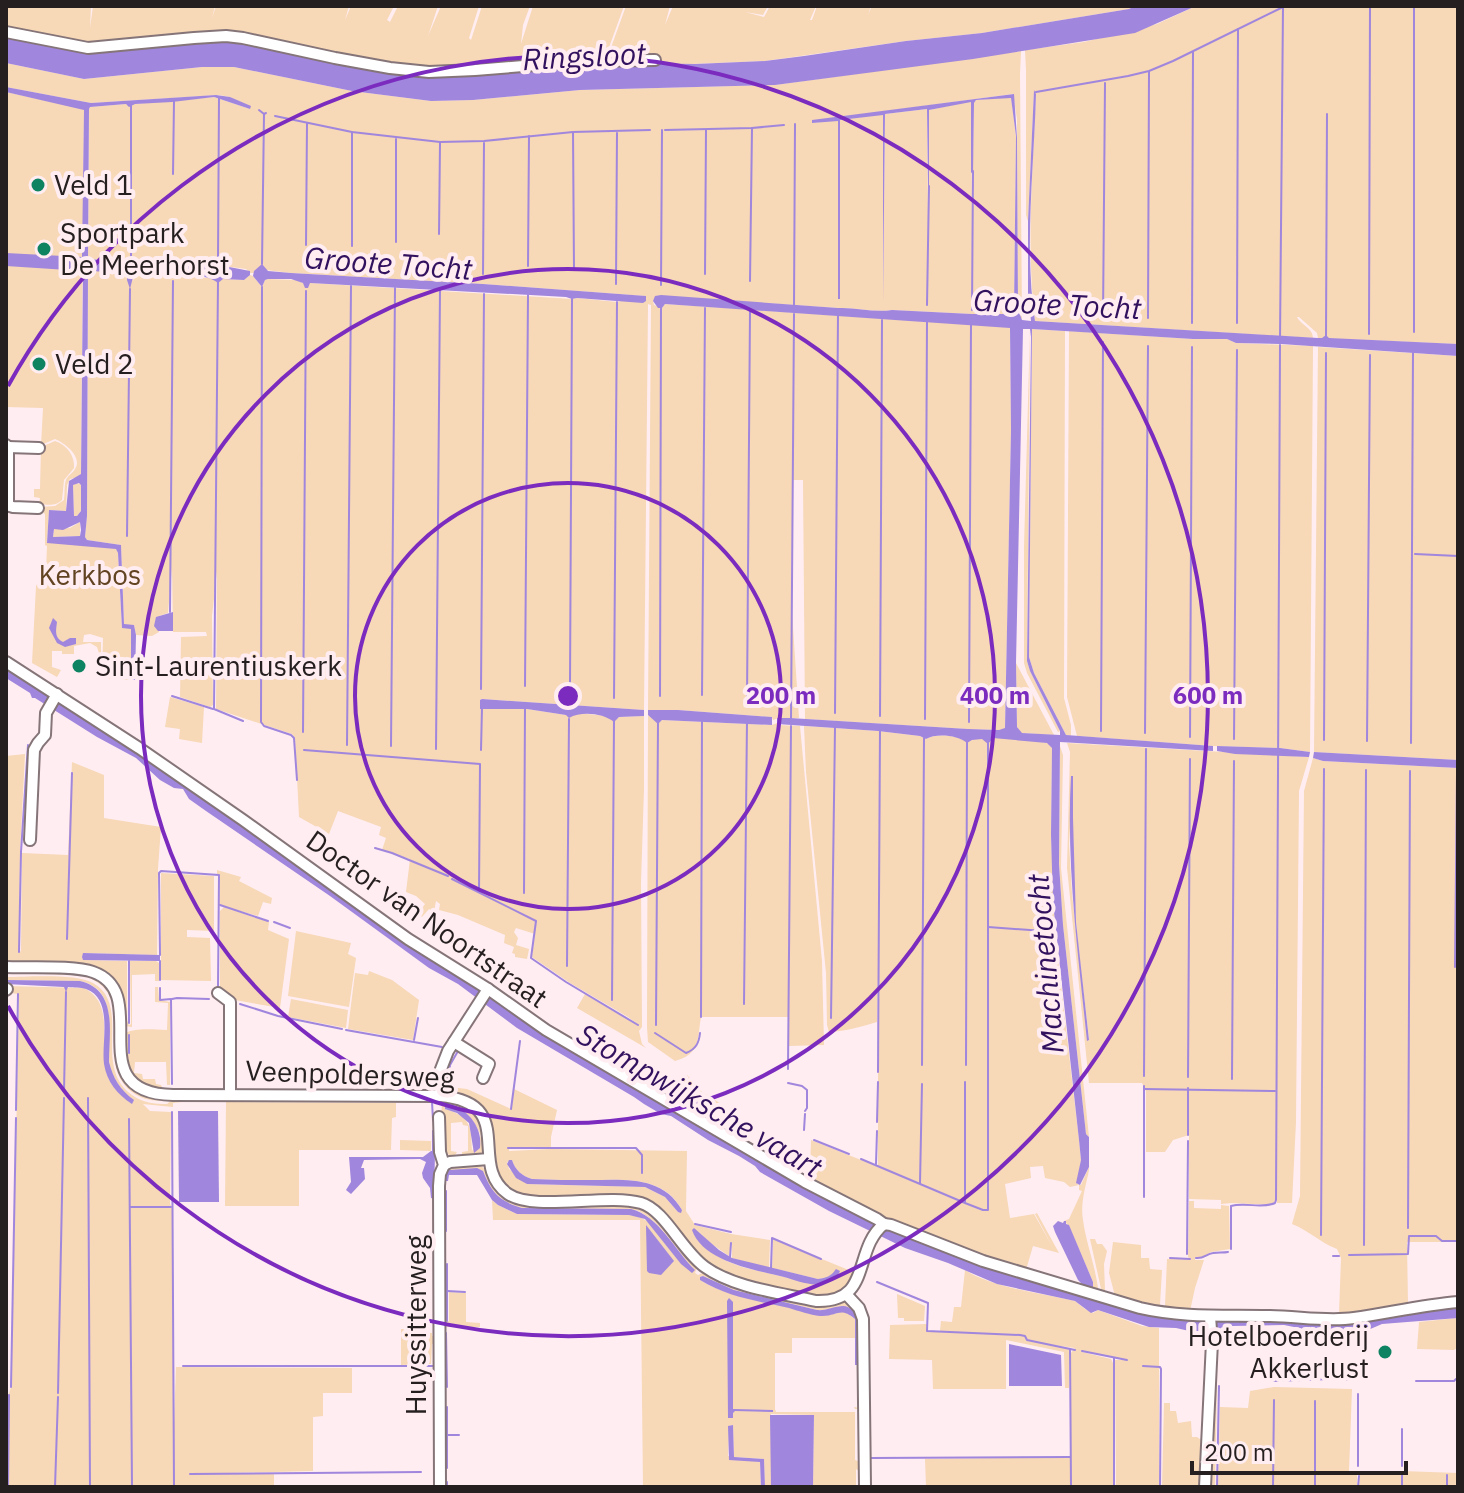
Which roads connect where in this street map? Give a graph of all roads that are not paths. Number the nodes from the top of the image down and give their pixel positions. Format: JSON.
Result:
{"nodes":[{"id":1,"x":6,"y":32,"type":"edge"},
{"id":2,"x":655,"y":60,"type":"dead end"},
{"id":3,"x":7,"y":446,"type":"edge"},
{"id":4,"x":39,"y":448,"type":"dead end"},
{"id":5,"x":7,"y":505,"type":"edge"},
{"id":6,"x":38,"y":508,"type":"dead end"},
{"id":7,"x":6,"y":662,"type":"edge"},
{"id":8,"x":56,"y":695,"type":"junction"},
{"id":9,"x":30,"y":840,"type":"dead end"},
{"id":10,"x":6,"y":967,"type":"edge"},
{"id":11,"x":218,"y":993,"type":"dead end"},
{"id":12,"x":482,"y":998,"type":"junction"},
{"id":13,"x":454,"y":1042,"type":"junction"},
{"id":14,"x":483,"y":1078,"type":"dead end"},
{"id":15,"x":230,"y":1095,"type":"junction"},
{"id":16,"x":440,"y":1096,"type":"junction"},
{"id":17,"x":439,"y":1117,"type":"dead end"},
{"id":18,"x":489,"y":1159,"type":"junction"},
{"id":19,"x":444,"y":1165,"type":"junction"},
{"id":20,"x":879,"y":1229,"type":"junction"},
{"id":21,"x":846,"y":1294,"type":"junction"},
{"id":22,"x":1458,"y":1302,"type":"edge"},
{"id":23,"x":1210,"y":1323,"type":"junction"},
{"id":24,"x":440,"y":1487,"type":"edge"},
{"id":25,"x":865,"y":1487,"type":"edge"},
{"id":26,"x":1205,"y":1487,"type":"edge"}],
"edges":[{"from":1,"to":2,"type":"street"},
{"from":3,"to":4,"type":"street"},
{"from":3,"to":5,"type":"street"},
{"from":5,"to":6,"type":"street"},
{"from":7,"to":8,"type":"street","name":"Doctor van Noortstraat"},
{"from":8,"to":9,"type":"street"},
{"from":8,"to":12,"type":"street","name":"Doctor van Noortstraat"},
{"from":10,"to":15,"type":"street","name":"Veenpoldersweg"},
{"from":11,"to":15,"type":"street","name":"Veenpoldersweg"},
{"from":12,"to":13,"type":"street"},
{"from":12,"to":20,"type":"street","name":"Doctor van Noortstraat"},
{"from":13,"to":14,"type":"street"},
{"from":13,"to":16,"type":"street"},
{"from":15,"to":16,"type":"street","name":"Veenpoldersweg"},
{"from":16,"to":18,"type":"street","name":"Veenpoldersweg"},
{"from":17,"to":19,"type":"street","name":"Huyssitterweg"},
{"from":18,"to":19,"type":"street"},
{"from":18,"to":21,"type":"street","name":"Veenpoldersweg"},
{"from":19,"to":24,"type":"street","name":"Huyssitterweg"},
{"from":20,"to":21,"type":"street"},
{"from":20,"to":23,"type":"street","name":"Doctor van Noortstraat"},
{"from":21,"to":25,"type":"street"},
{"from":22,"to":23,"type":"street","name":"Doctor van Noortstraat"},
{"from":23,"to":26,"type":"street"}]}
